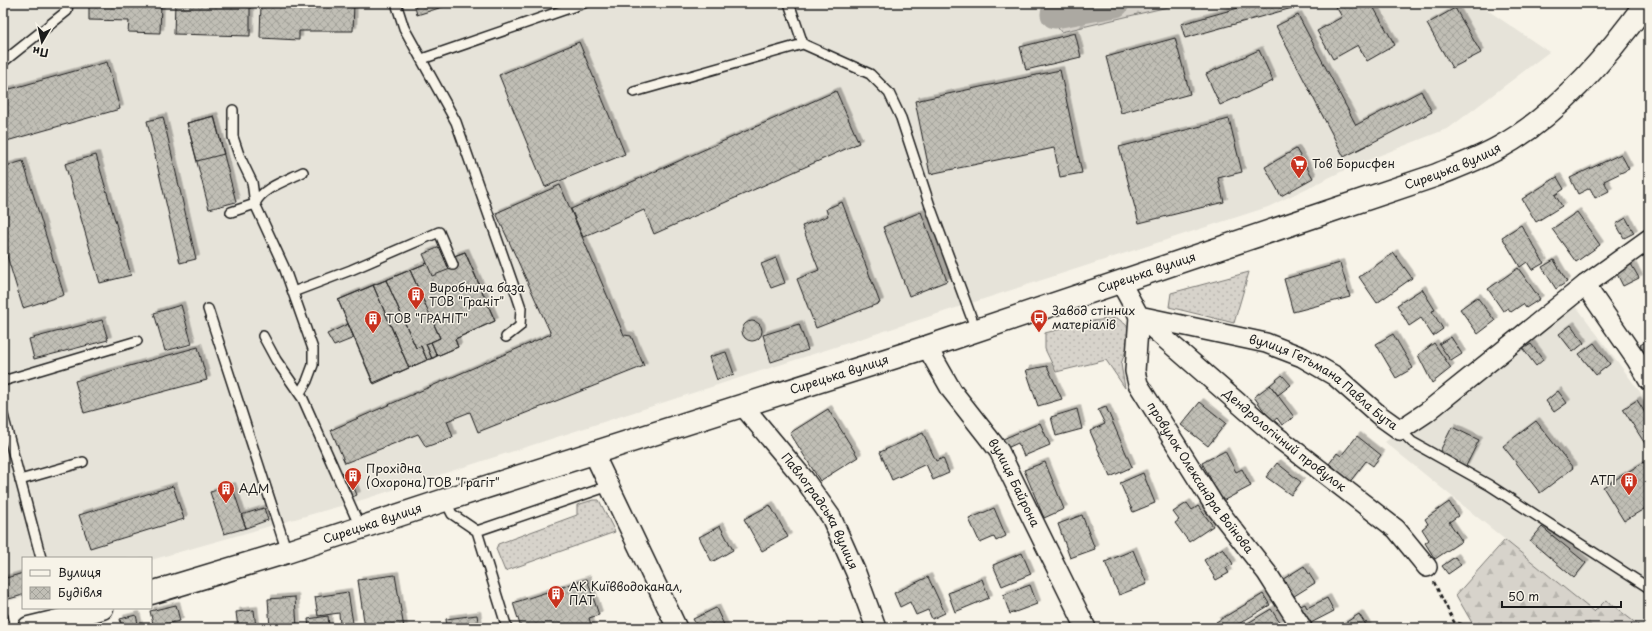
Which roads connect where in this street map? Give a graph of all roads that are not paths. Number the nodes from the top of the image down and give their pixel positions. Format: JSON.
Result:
{"nodes":[{"id":1,"x":68,"y":3,"type":"edge"},
{"id":2,"x":396,"y":3,"type":"edge"},
{"id":3,"x":584,"y":3,"type":"edge"},
{"id":4,"x":789,"y":3,"type":"edge"},
{"id":5,"x":1646,"y":3,"type":"edge"},
{"id":6,"x":803,"y":44,"type":"junction"},
{"id":7,"x":422,"y":59,"type":"junction"},
{"id":8,"x":3,"y":62,"type":"edge"},
{"id":9,"x":634,"y":92,"type":"dead end"},
{"id":10,"x":233,"y":110,"type":"dead end"},
{"id":11,"x":303,"y":172,"type":"dead end"},
{"id":12,"x":255,"y":204,"type":"junction"},
{"id":13,"x":230,"y":212,"type":"dead end"},
{"id":14,"x":1649,"y":239,"type":"edge"},
{"id":15,"x":452,"y":265,"type":"dead end"},
{"id":16,"x":1121,"y":283,"type":"junction"},
{"id":17,"x":1586,"y":285,"type":"junction"},
{"id":18,"x":293,"y":292,"type":"junction"},
{"id":19,"x":208,"y":309,"type":"dead end"},
{"id":20,"x":1139,"y":316,"type":"junction"},
{"id":21,"x":976,"y":330,"type":"junction"},
{"id":22,"x":263,"y":336,"type":"dead end"},
{"id":23,"x":506,"y":337,"type":"dead end"},
{"id":24,"x":137,"y":341,"type":"dead end"},
{"id":25,"x":927,"y":347,"type":"junction"},
{"id":26,"x":3,"y":381,"type":"edge"},
{"id":27,"x":1649,"y":381,"type":"edge"},
{"id":28,"x":300,"y":393,"type":"junction"},
{"id":29,"x":743,"y":406,"type":"junction"},
{"id":30,"x":3,"y":415,"type":"edge"},
{"id":31,"x":1400,"y":430,"type":"junction"},
{"id":32,"x":594,"y":452,"type":"junction"},
{"id":33,"x":83,"y":462,"type":"dead end"},
{"id":34,"x":20,"y":480,"type":"junction"},
{"id":35,"x":609,"y":486,"type":"junction"},
{"id":36,"x":445,"y":500,"type":"junction"},
{"id":37,"x":360,"y":527,"type":"junction"},
{"id":38,"x":477,"y":531,"type":"junction"},
{"id":39,"x":287,"y":552,"type":"junction"},
{"id":40,"x":41,"y":557,"type":"edge"},
{"id":41,"x":1427,"y":567,"type":"road end"},
{"id":42,"x":1649,"y":588,"type":"edge"},
{"id":43,"x":152,"y":593,"type":"edge"},
{"id":44,"x":98,"y":609,"type":"edge"},
{"id":45,"x":3,"y":617,"type":"edge"},
{"id":46,"x":5,"y":628,"type":"edge"},
{"id":47,"x":29,"y":628,"type":"edge"},
{"id":48,"x":507,"y":628,"type":"edge"},
{"id":49,"x":677,"y":628,"type":"edge"},
{"id":50,"x":876,"y":628,"type":"edge"},
{"id":51,"x":1086,"y":628,"type":"edge"},
{"id":52,"x":1302,"y":628,"type":"edge"}],
"edges":[{"from":1,"to":8,"type":"lane"},
{"from":2,"to":7,"type":"lane"},
{"from":3,"to":7,"type":"lane"},
{"from":4,"to":6,"type":"lane"},
{"from":5,"to":16,"type":"main road","name":"Сирецька вулиця"},
{"from":6,"to":9,"type":"lane"},
{"from":6,"to":21,"type":"lane"},
{"from":7,"to":23,"type":"lane"},
{"from":10,"to":12,"type":"lane"},
{"from":11,"to":12,"type":"lane"},
{"from":12,"to":13,"type":"lane"},
{"from":12,"to":18,"type":"lane"},
{"from":14,"to":17,"type":"street","name":"вулиця Гетьмана Павла Бута"},
{"from":15,"to":18,"type":"lane"},
{"from":16,"to":20,"type":"street"},
{"from":16,"to":21,"type":"main road","name":"Сирецька вулиця"},
{"from":17,"to":27,"type":"street"},
{"from":17,"to":31,"type":"street","name":"вулиця Гетьмана Павла Бута"},
{"from":18,"to":28,"type":"lane"},
{"from":19,"to":39,"type":"lane"},
{"from":20,"to":31,"type":"street","name":"вулиця Гетьмана Павла Бута"},
{"from":20,"to":41,"type":"street","name":"Дендрологічний провулок"},
{"from":20,"to":52,"type":"street","name":"провулок Олександра Воїнова"},
{"from":21,"to":25,"type":"main road","name":"Сирецька вулиця"},
{"from":22,"to":28,"type":"lane"},
{"from":24,"to":26,"type":"lane"},
{"from":25,"to":29,"type":"main road","name":"Сирецька вулиця"},
{"from":25,"to":51,"type":"street","name":"вулиця Байрона"},
{"from":28,"to":37,"type":"lane"},
{"from":29,"to":32,"type":"main road","name":"Сирецька вулиця"},
{"from":29,"to":50,"type":"street","name":"Павлоградська вулиця"},
{"from":30,"to":34,"type":"lane"},
{"from":31,"to":42,"type":"lane"},
{"from":32,"to":35,"type":"street"},
{"from":32,"to":36,"type":"main road","name":"Сирецька вулиця"},
{"from":33,"to":34,"type":"lane"},
{"from":34,"to":40,"type":"lane"},
{"from":35,"to":38,"type":"lane"},
{"from":35,"to":49,"type":"street"},
{"from":36,"to":37,"type":"main road","name":"Сирецька вулиця"},
{"from":36,"to":38,"type":"lane"},
{"from":37,"to":39,"type":"main road","name":"Сирецька вулиця"},
{"from":38,"to":48,"type":"lane"},
{"from":39,"to":43,"type":"main road","name":"Сирецька вулиця"},
{"from":44,"to":47,"type":"main road"},
{"from":45,"to":46,"type":"lane"}]}
